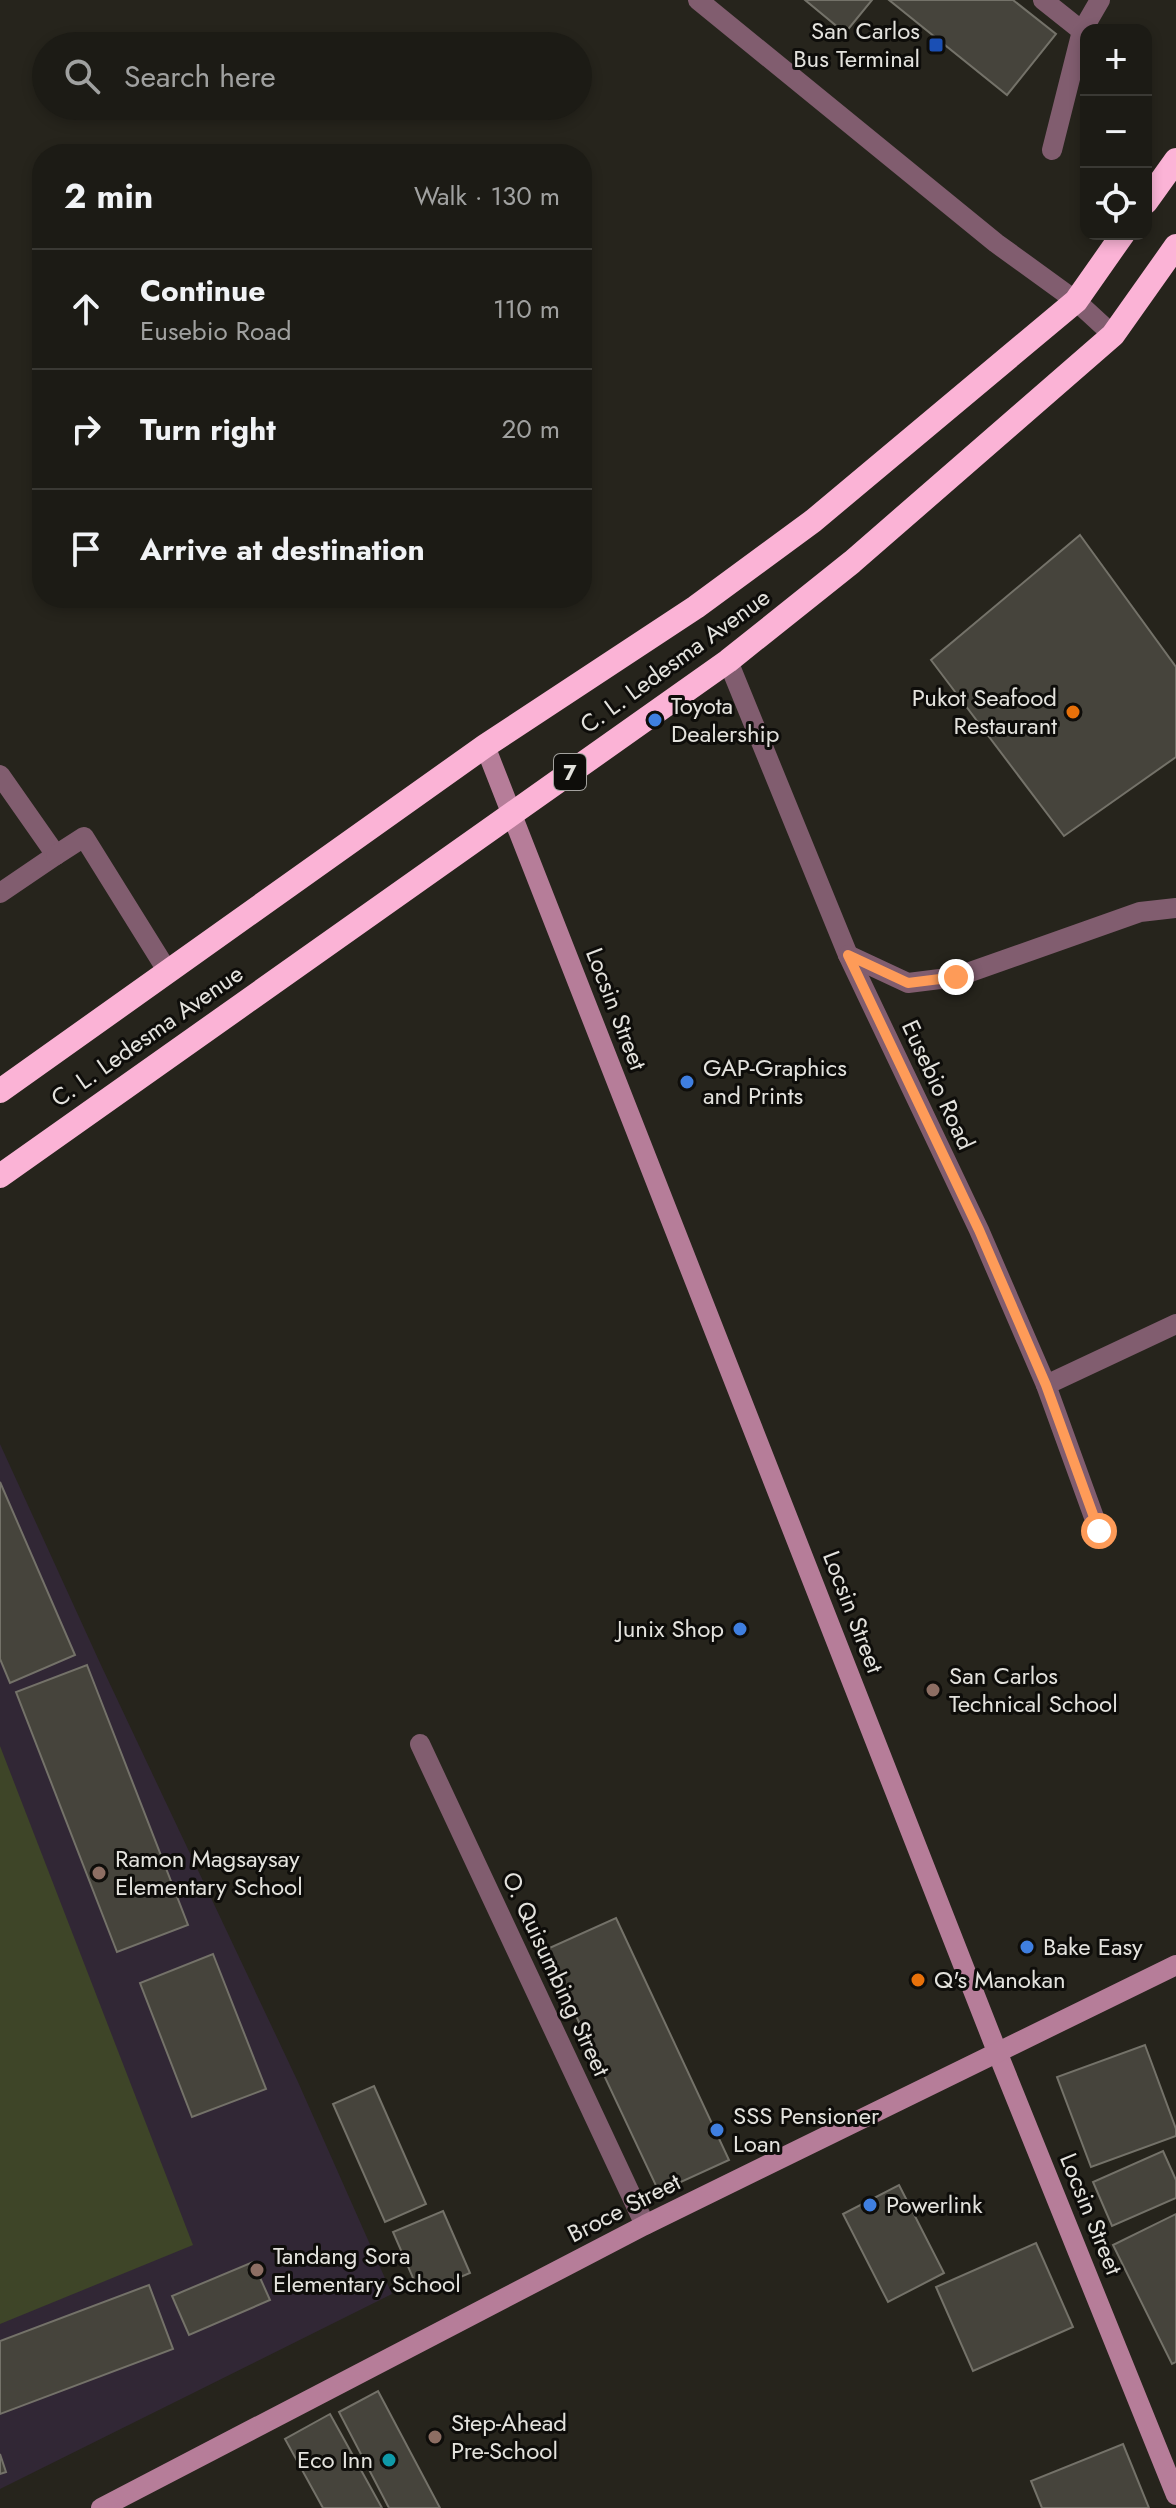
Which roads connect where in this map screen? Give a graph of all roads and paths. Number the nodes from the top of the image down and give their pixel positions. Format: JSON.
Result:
{"nodes":[{"id":1,"x":698,"y":0,"type":"edge"},
{"id":2,"x":1043,"y":0,"type":"edge"},
{"id":3,"x":1100,"y":0,"type":"edge"},
{"id":4,"x":1086,"y":24,"type":"edge"},
{"id":5,"x":1080,"y":29,"type":"edge"},
{"id":6,"x":1080,"y":39,"type":"edge"},
{"id":7,"x":1052,"y":150,"type":"dead end"},
{"id":8,"x":1176,"y":160,"type":"edge"},
{"id":9,"x":1152,"y":194,"type":"edge"},
{"id":10,"x":1119,"y":240,"type":"edge"},
{"id":11,"x":1176,"y":246,"type":"edge"},
{"id":12,"x":1076,"y":301,"type":"junction"},
{"id":13,"x":1113,"y":335,"type":"junction"},
{"id":14,"x":728,"y":661,"type":"junction"},
{"id":15,"x":485,"y":746,"type":"junction"},
{"id":16,"x":0,"y":775,"type":"edge"},
{"id":17,"x":511,"y":813,"type":"junction"},
{"id":18,"x":56,"y":855,"type":"junction"},
{"id":19,"x":0,"y":893,"type":"edge"},
{"id":20,"x":1176,"y":908,"type":"edge"},
{"id":21,"x":848,"y":955,"type":"junction"},
{"id":22,"x":168,"y":972,"type":"junction"},
{"id":23,"x":0,"y":1091,"type":"edge"},
{"id":24,"x":0,"y":1176,"type":"edge"},
{"id":25,"x":1176,"y":1324,"type":"edge"},
{"id":26,"x":1046,"y":1385,"type":"junction"},
{"id":27,"x":1099,"y":1531,"type":"dead end"},
{"id":28,"x":420,"y":1744,"type":"dead end"},
{"id":29,"x":1176,"y":1965,"type":"edge"},
{"id":30,"x":998,"y":2054,"type":"junction"},
{"id":31,"x":645,"y":2225,"type":"junction"},
{"id":32,"x":1176,"y":2495,"type":"edge"},
{"id":33,"x":101,"y":2508,"type":"edge"}],
"edges":[{"from":1,"to":12,"type":"street"},
{"from":2,"to":5,"type":"street"},
{"from":3,"to":4,"type":"street"},
{"from":6,"to":7,"type":"street"},
{"from":8,"to":9,"type":"highway"},
{"from":10,"to":12,"type":"highway","name":"C. L. Ledesma Avenue"},
{"from":11,"to":13,"type":"highway","name":"C. L. Ledesma Avenue","number":"7"},
{"from":12,"to":13,"type":"street"},
{"from":12,"to":15,"type":"highway","name":"C. L. Ledesma Avenue"},
{"from":13,"to":14,"type":"highway","name":"C. L. Ledesma Avenue","number":"7"},
{"from":14,"to":17,"type":"highway","name":"C. L. Ledesma Avenue","number":"7"},
{"from":14,"to":21,"type":"street","name":"Eusebio Road"},
{"from":15,"to":17,"type":"street","name":"Locsin Street"},
{"from":15,"to":22,"type":"highway","name":"C. L. Ledesma Avenue"},
{"from":16,"to":18,"type":"street"},
{"from":17,"to":24,"type":"highway","name":"C. L. Ledesma Avenue","number":"7"},
{"from":17,"to":30,"type":"street","name":"Locsin Street"},
{"from":18,"to":19,"type":"street"},
{"from":18,"to":22,"type":"street"},
{"from":20,"to":21,"type":"street"},
{"from":21,"to":26,"type":"street","name":"Eusebio Road"},
{"from":22,"to":23,"type":"highway","name":"C. L. Ledesma Avenue"},
{"from":25,"to":26,"type":"street"},
{"from":26,"to":27,"type":"street","name":"Eusebio Road"},
{"from":28,"to":31,"type":"street","name":"O. Quisumbing Street"},
{"from":29,"to":30,"type":"street","name":"Broce Street"},
{"from":30,"to":31,"type":"street","name":"Broce Street"},
{"from":30,"to":32,"type":"street","name":"Locsin Street"},
{"from":31,"to":33,"type":"street","name":"Broce Street"}]}
